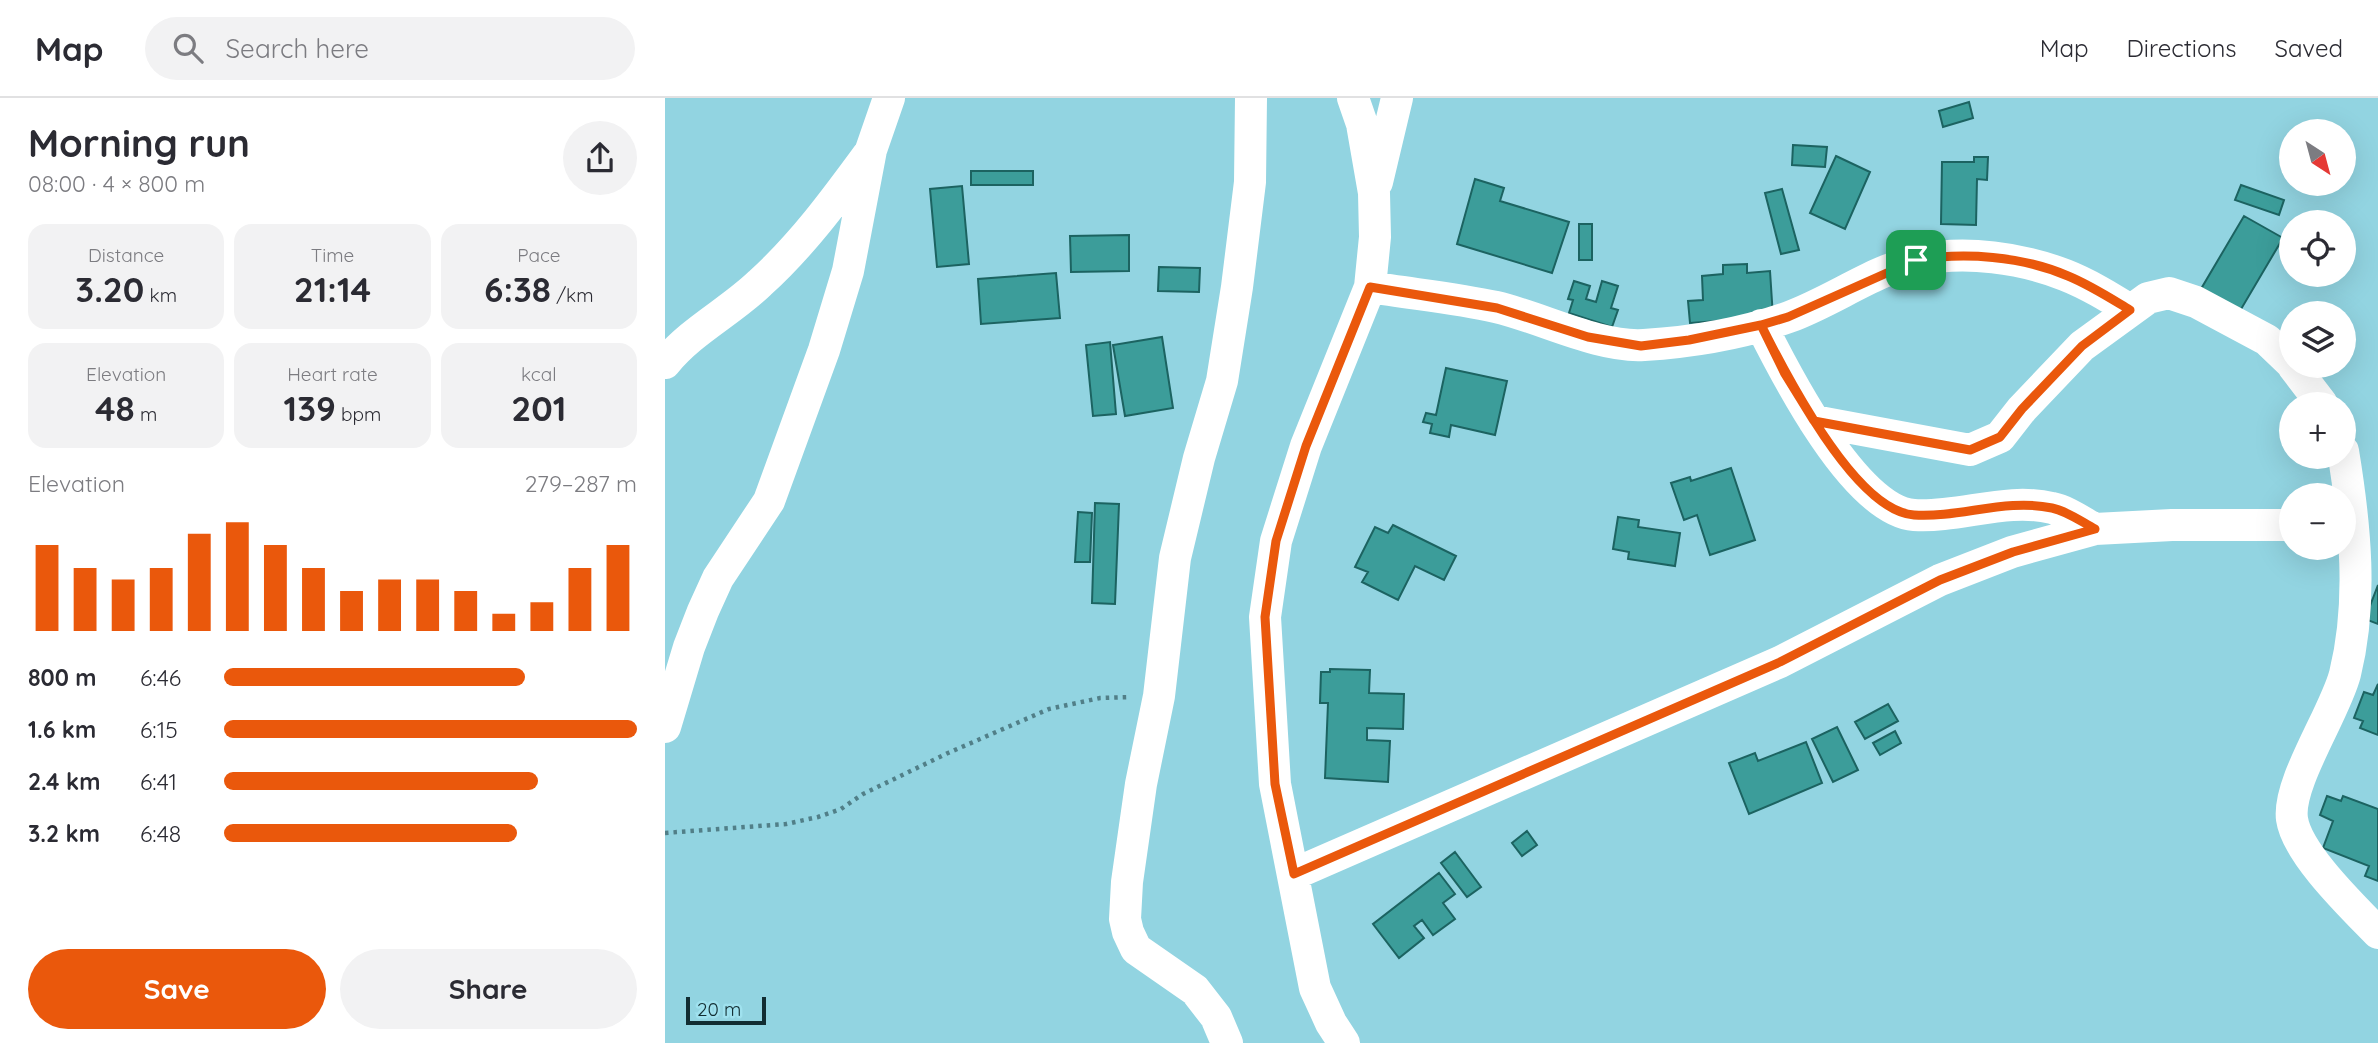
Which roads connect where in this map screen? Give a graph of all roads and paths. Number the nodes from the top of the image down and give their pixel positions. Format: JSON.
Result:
{"nodes":[{"id":1,"x":889,"y":98,"type":"edge"},
{"id":2,"x":1251,"y":98,"type":"edge"},
{"id":3,"x":1353,"y":98,"type":"edge"},
{"id":4,"x":1397,"y":98,"type":"edge"},
{"id":5,"x":871,"y":150,"type":"junction"},
{"id":6,"x":1374,"y":193,"type":"junction"},
{"id":7,"x":1370,"y":287,"type":"junction"},
{"id":8,"x":2130,"y":310,"type":"junction"},
{"id":9,"x":1761,"y":325,"type":"junction"},
{"id":10,"x":2279,"y":352,"type":"edge"},
{"id":11,"x":665,"y":363,"type":"edge"},
{"id":12,"x":1814,"y":421,"type":"junction"},
{"id":13,"x":2347,"y":469,"type":"edge"},
{"id":14,"x":2279,"y":525,"type":"edge"},
{"id":15,"x":2358,"y":526,"type":"edge"},
{"id":16,"x":2095,"y":529,"type":"junction"},
{"id":17,"x":1159,"y":696,"type":"junction"},
{"id":18,"x":665,"y":727,"type":"edge"},
{"id":19,"x":665,"y":833,"type":"edge"},
{"id":20,"x":1294,"y":874,"type":"junction"},
{"id":21,"x":2378,"y":933,"type":"edge"},
{"id":22,"x":1332,"y":1036,"type":"edge"},
{"id":23,"x":1227,"y":1043,"type":"edge"}],
"edges":[{"from":1,"to":5,"type":"street"},
{"from":2,"to":17,"type":"street"},
{"from":3,"to":6,"type":"street"},
{"from":4,"to":6,"type":"street"},
{"from":5,"to":11,"type":"street"},
{"from":5,"to":18,"type":"street"},
{"from":6,"to":7,"type":"street"},
{"from":7,"to":9,"type":"street"},
{"from":7,"to":20,"type":"street"},
{"from":8,"to":9,"type":"street"},
{"from":8,"to":10,"type":"street"},
{"from":8,"to":12,"type":"street"},
{"from":9,"to":12,"type":"street"},
{"from":12,"to":16,"type":"street"},
{"from":13,"to":15,"type":"street"},
{"from":14,"to":16,"type":"street"},
{"from":15,"to":21,"type":"street"},
{"from":16,"to":20,"type":"street"},
{"from":17,"to":19,"type":"path"},
{"from":17,"to":23,"type":"street"},
{"from":20,"to":22,"type":"street"}]}
